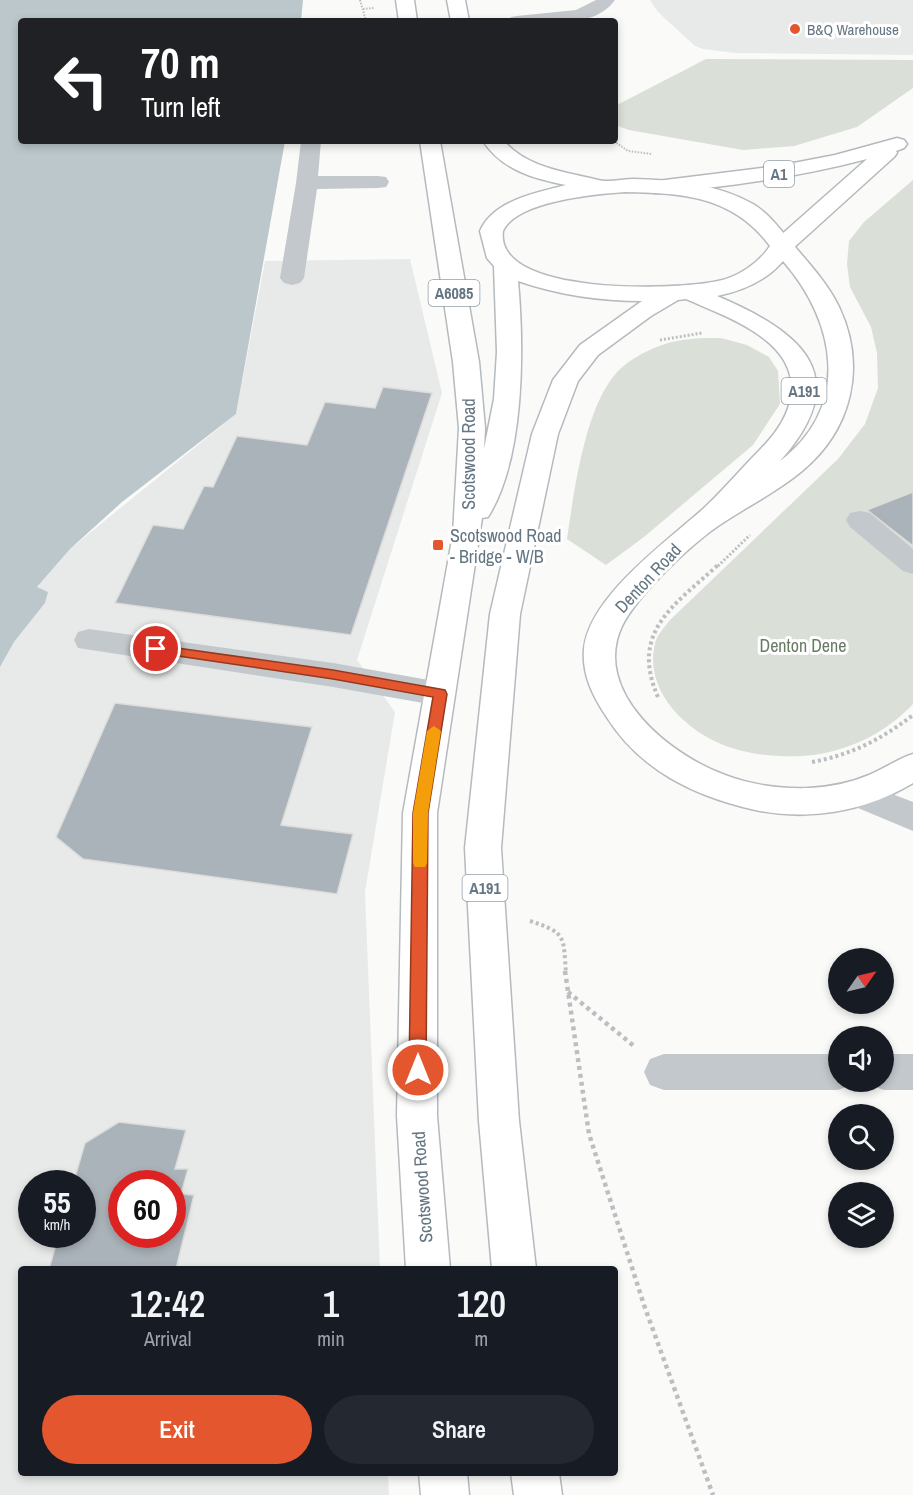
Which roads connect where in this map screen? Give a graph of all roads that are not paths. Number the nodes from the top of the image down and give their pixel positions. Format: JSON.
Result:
{"nodes":[{"id":1,"x":405,"y":0,"type":"edge"},
{"id":2,"x":456,"y":0,"type":"edge"},
{"id":3,"x":606,"y":0,"type":"edge"},
{"id":4,"x":408,"y":18,"type":"edge"},
{"id":5,"x":459,"y":18,"type":"edge"},
{"id":6,"x":546,"y":18,"type":"edge"},
{"id":7,"x":905,"y":140,"type":"edge"},
{"id":8,"x":311,"y":144,"type":"edge"},
{"id":9,"x":430,"y":144,"type":"edge"},
{"id":10,"x":495,"y":144,"type":"edge"},
{"id":11,"x":378,"y":182,"type":"dead end"},
{"id":12,"x":307,"y":183,"type":"junction"},
{"id":13,"x":606,"y":185,"type":"junction"},
{"id":14,"x":657,"y":187,"type":"junction"},
{"id":15,"x":441,"y":210,"type":"junction"},
{"id":16,"x":781,"y":247,"type":"junction"},
{"id":17,"x":500,"y":258,"type":"junction"},
{"id":18,"x":292,"y":278,"type":"dead end"},
{"id":19,"x":681,"y":293,"type":"junction"},
{"id":20,"x":711,"y":517,"type":"junction"},
{"id":21,"x":860,"y":520,"type":"dead end"},
{"id":22,"x":467,"y":534,"type":"junction"},
{"id":23,"x":913,"y":564,"type":"edge"},
{"id":24,"x":89,"y":640,"type":"dead end"},
{"id":25,"x":440,"y":694,"type":"junction"},
{"id":26,"x":913,"y":767,"type":"edge"},
{"id":27,"x":858,"y":794,"type":"junction"},
{"id":28,"x":913,"y":817,"type":"edge"},
{"id":29,"x":664,"y":1072,"type":"road end"},
{"id":30,"x":828,"y":1072,"type":"edge"},
{"id":31,"x":894,"y":1072,"type":"edge"},
{"id":32,"x":913,"y":1072,"type":"edge"},
{"id":33,"x":428,"y":1266,"type":"edge"},
{"id":34,"x":514,"y":1266,"type":"edge"},
{"id":35,"x":443,"y":1476,"type":"edge"},
{"id":36,"x":535,"y":1476,"type":"edge"},
{"id":37,"x":445,"y":1495,"type":"edge"},
{"id":38,"x":537,"y":1495,"type":"edge"}],
"edges":[{"from":1,"to":4,"type":"main road"},
{"from":2,"to":5,"type":"main road"},
{"from":3,"to":6,"type":"lane"},
{"from":7,"to":14,"type":"main road","number":"A1"},
{"from":7,"to":16,"type":"main road","number":"A1"},
{"from":8,"to":12,"type":"lane"},
{"from":9,"to":15,"type":"main road","name":"Scotswood Road","number":"A6085"},
{"from":10,"to":13,"type":"main road"},
{"from":11,"to":12,"type":"lane"},
{"from":12,"to":18,"type":"lane"},
{"from":13,"to":14,"type":"main road"},
{"from":13,"to":17,"type":"main road"},
{"from":14,"to":16,"type":"main road"},
{"from":15,"to":17,"type":"main road"},
{"from":15,"to":22,"type":"main road","name":"Scotswood Road","number":"A6085"},
{"from":16,"to":19,"type":"main road"},
{"from":16,"to":20,"type":"main road","number":"A191"},
{"from":17,"to":19,"type":"main road"},
{"from":17,"to":22,"type":"main road"},
{"from":19,"to":20,"type":"main road","number":"A191"},
{"from":19,"to":34,"type":"main road","number":"A191"},
{"from":20,"to":27,"type":"main road","name":"Denton Road","number":"A191"},
{"from":21,"to":23,"type":"lane"},
{"from":22,"to":25,"type":"main road","name":"Scotswood Road"},
{"from":24,"to":25,"type":"lane"},
{"from":25,"to":33,"type":"main road","name":"Scotswood Road"},
{"from":26,"to":27,"type":"main road","name":"Denton Road","number":"A191"},
{"from":27,"to":28,"type":"lane"},
{"from":29,"to":30,"type":"lane"},
{"from":31,"to":32,"type":"lane"},
{"from":35,"to":37,"type":"main road"},
{"from":36,"to":38,"type":"main road"}]}
